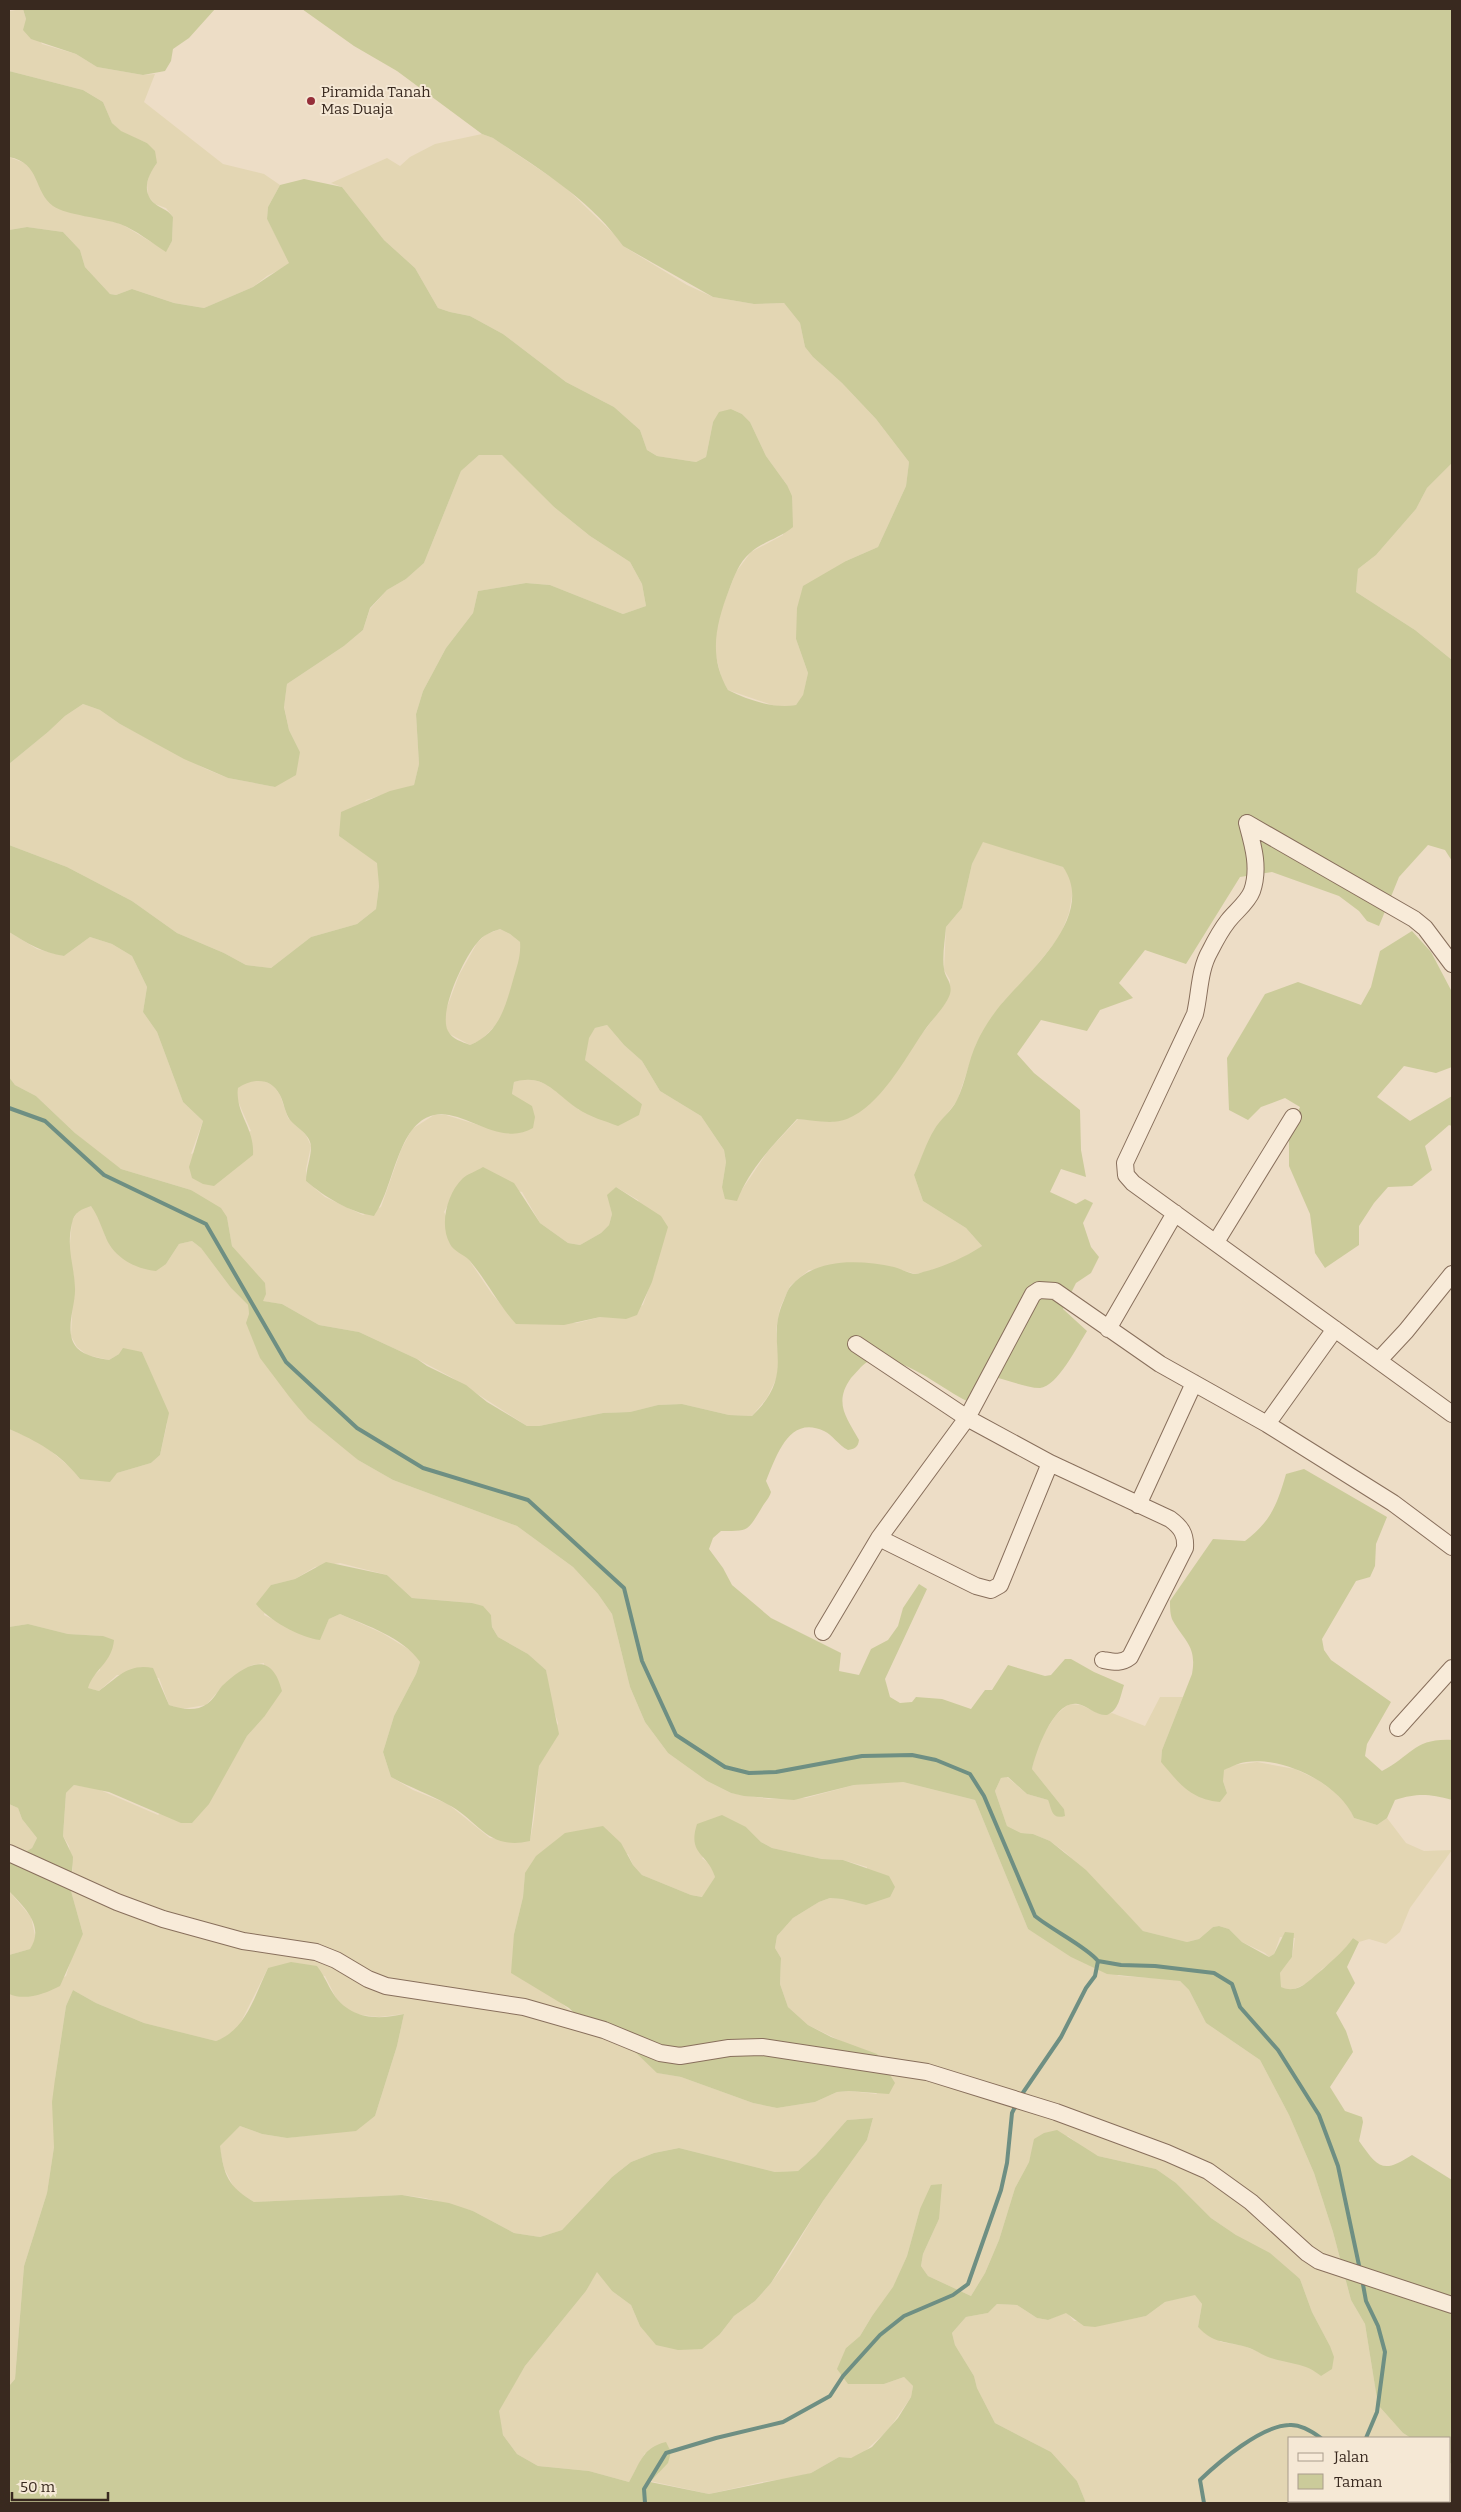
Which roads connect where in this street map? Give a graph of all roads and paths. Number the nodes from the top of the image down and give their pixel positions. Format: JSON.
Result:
{"nodes":[{"id":1,"x":1452,"y":964,"type":"edge"},
{"id":2,"x":1293,"y":1117,"type":"dead end"},
{"id":3,"x":1175,"y":1213,"type":"junction"},
{"id":4,"x":1216,"y":1242,"type":"junction"},
{"id":5,"x":1452,"y":1274,"type":"edge"},
{"id":6,"x":1108,"y":1329,"type":"junction"},
{"id":7,"x":1335,"y":1329,"type":"junction"},
{"id":8,"x":856,"y":1344,"type":"dead end"},
{"id":9,"x":1379,"y":1360,"type":"junction"},
{"id":10,"x":1194,"y":1383,"type":"junction"},
{"id":11,"x":1452,"y":1414,"type":"edge"},
{"id":12,"x":967,"y":1418,"type":"junction"},
{"id":13,"x":1267,"y":1424,"type":"junction"},
{"id":14,"x":1050,"y":1463,"type":"junction"},
{"id":15,"x":1138,"y":1505,"type":"junction"},
{"id":16,"x":879,"y":1538,"type":"junction"},
{"id":17,"x":1452,"y":1547,"type":"edge"},
{"id":18,"x":823,"y":1632,"type":"dead end"},
{"id":19,"x":1103,"y":1660,"type":"dead end"},
{"id":20,"x":1452,"y":1668,"type":"edge"},
{"id":21,"x":1398,"y":1728,"type":"dead end"},
{"id":22,"x":9,"y":1853,"type":"edge"},
{"id":23,"x":1452,"y":2305,"type":"edge"}],
"edges":[{"from":1,"to":3,"type":"street"},
{"from":2,"to":4,"type":"street"},
{"from":3,"to":4,"type":"street"},
{"from":3,"to":6,"type":"street"},
{"from":4,"to":7,"type":"street"},
{"from":5,"to":9,"type":"street"},
{"from":6,"to":10,"type":"street"},
{"from":6,"to":12,"type":"street"},
{"from":7,"to":9,"type":"street"},
{"from":7,"to":13,"type":"street"},
{"from":8,"to":12,"type":"street"},
{"from":9,"to":11,"type":"street"},
{"from":10,"to":13,"type":"street"},
{"from":10,"to":15,"type":"street"},
{"from":12,"to":14,"type":"street"},
{"from":12,"to":16,"type":"street"},
{"from":13,"to":17,"type":"street"},
{"from":14,"to":15,"type":"street"},
{"from":14,"to":16,"type":"street"},
{"from":15,"to":19,"type":"street"},
{"from":16,"to":18,"type":"street"},
{"from":20,"to":21,"type":"street"},
{"from":22,"to":23,"type":"street"}]}
